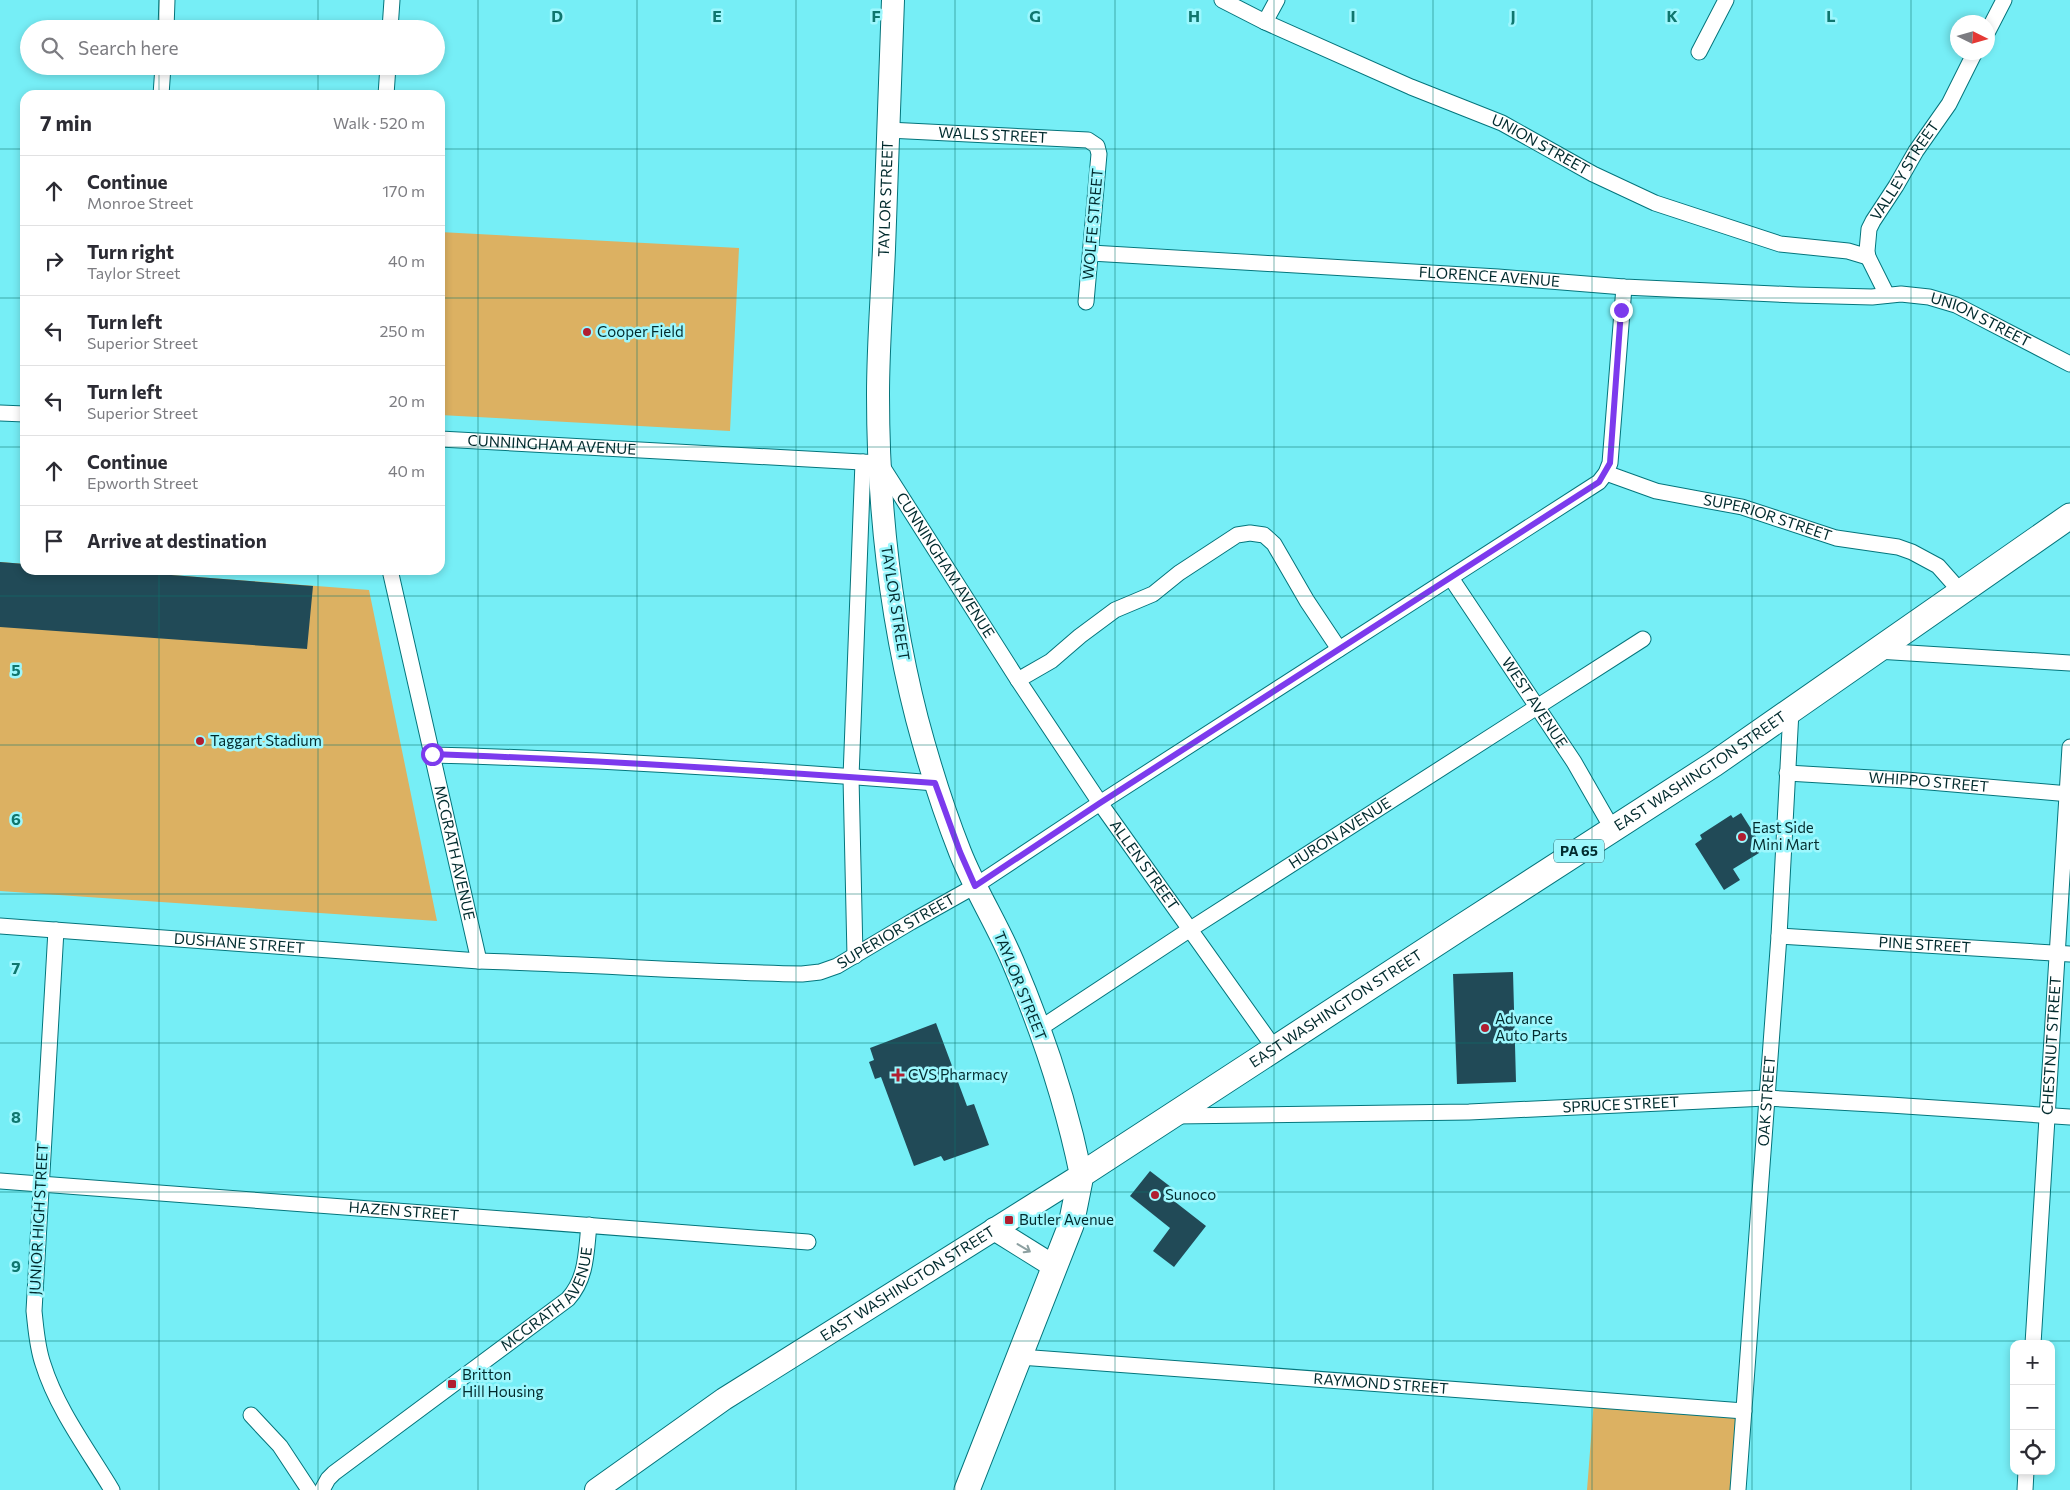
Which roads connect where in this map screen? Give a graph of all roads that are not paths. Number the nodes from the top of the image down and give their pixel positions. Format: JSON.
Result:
{"nodes":[{"id":1,"x":167,"y":0,"type":"edge"},
{"id":2,"x":392,"y":0,"type":"edge"},
{"id":3,"x":893,"y":0,"type":"edge"},
{"id":4,"x":1222,"y":0,"type":"edge"},
{"id":5,"x":1278,"y":0,"type":"edge"},
{"id":6,"x":1726,"y":0,"type":"edge"},
{"id":7,"x":2004,"y":0,"type":"edge"},
{"id":8,"x":1995,"y":17,"type":"edge"},
{"id":9,"x":166,"y":20,"type":"edge"},
{"id":10,"x":391,"y":20,"type":"edge"},
{"id":11,"x":1265,"y":22,"type":"junction"},
{"id":12,"x":1699,"y":52,"type":"dead end"},
{"id":13,"x":1971,"y":60,"type":"edge"},
{"id":14,"x":162,"y":75,"type":"edge"},
{"id":15,"x":387,"y":75,"type":"edge"},
{"id":16,"x":161,"y":90,"type":"edge"},
{"id":17,"x":386,"y":90,"type":"edge"},
{"id":18,"x":888,"y":130,"type":"junction"},
{"id":19,"x":1097,"y":146,"type":"joint"},
{"id":20,"x":1091,"y":253,"type":"junction"},
{"id":21,"x":1868,"y":256,"type":"junction"},
{"id":22,"x":1624,"y":288,"type":"junction"},
{"id":23,"x":1886,"y":295,"type":"junction"},
{"id":24,"x":1086,"y":302,"type":"dead end"},
{"id":25,"x":2070,"y":364,"type":"edge"},
{"id":26,"x":0,"y":413,"type":"edge"},
{"id":27,"x":20,"y":414,"type":"edge"},
{"id":28,"x":445,"y":439,"type":"edge"},
{"id":29,"x":871,"y":462,"type":"junction"},
{"id":30,"x":1606,"y":473,"type":"junction"},
{"id":31,"x":2070,"y":516,"type":"edge"},
{"id":32,"x":391,"y":575,"type":"edge"},
{"id":33,"x":1451,"y":578,"type":"junction"},
{"id":34,"x":1961,"y":592,"type":"junction"},
{"id":35,"x":1643,"y":639,"type":"dead end"},
{"id":36,"x":1339,"y":649,"type":"junction"},
{"id":37,"x":1877,"y":651,"type":"junction"},
{"id":38,"x":2070,"y":663,"type":"edge"},
{"id":39,"x":1018,"y":680,"type":"junction"},
{"id":40,"x":1536,"y":706,"type":"junction"},
{"id":41,"x":1791,"y":711,"type":"junction"},
{"id":42,"x":2070,"y":747,"type":"edge"},
{"id":43,"x":432,"y":754,"type":"junction"},
{"id":44,"x":1787,"y":773,"type":"junction"},
{"id":45,"x":850,"y":776,"type":"junction"},
{"id":46,"x":935,"y":783,"type":"junction"},
{"id":47,"x":2068,"y":794,"type":"edge"},
{"id":48,"x":1100,"y":803,"type":"junction"},
{"id":49,"x":1613,"y":830,"type":"junction"},
{"id":50,"x":975,"y":886,"type":"junction"},
{"id":51,"x":0,"y":926,"type":"edge"},
{"id":52,"x":56,"y":930,"type":"junction"},
{"id":53,"x":1189,"y":930,"type":"junction"},
{"id":54,"x":1779,"y":936,"type":"junction"},
{"id":55,"x":2063,"y":954,"type":"edge"},
{"id":56,"x":855,"y":956,"type":"junction"},
{"id":57,"x":479,"y":961,"type":"junction"},
{"id":58,"x":1038,"y":1029,"type":"junction"},
{"id":59,"x":1275,"y":1049,"type":"junction"},
{"id":60,"x":1766,"y":1098,"type":"junction"},
{"id":61,"x":1172,"y":1116,"type":"junction"},
{"id":62,"x":2048,"y":1116,"type":"junction"},
{"id":63,"x":2070,"y":1118,"type":"edge"},
{"id":64,"x":1081,"y":1175,"type":"junction"},
{"id":65,"x":0,"y":1181,"type":"edge"},
{"id":66,"x":40,"y":1184,"type":"junction"},
{"id":67,"x":589,"y":1225,"type":"junction"},
{"id":68,"x":994,"y":1230,"type":"junction"},
{"id":69,"x":808,"y":1242,"type":"dead end"},
{"id":70,"x":1055,"y":1267,"type":"junction"},
{"id":71,"x":2033,"y":1340,"type":"edge"},
{"id":72,"x":1020,"y":1357,"type":"junction"},
{"id":73,"x":1744,"y":1411,"type":"junction"},
{"id":74,"x":251,"y":1415,"type":"dead end"},
{"id":75,"x":2026,"y":1475,"type":"edge"},
{"id":76,"x":112,"y":1490,"type":"edge"},
{"id":77,"x":310,"y":1490,"type":"edge"},
{"id":78,"x":322,"y":1490,"type":"edge"},
{"id":79,"x":596,"y":1490,"type":"edge"},
{"id":80,"x":966,"y":1490,"type":"edge"},
{"id":81,"x":1738,"y":1490,"type":"edge"},
{"id":82,"x":2024,"y":1490,"type":"edge"}],
"edges":[{"from":1,"to":9,"type":"street"},
{"from":2,"to":10,"type":"street"},
{"from":3,"to":18,"type":"main road","name":"TAYLOR STREET"},
{"from":4,"to":11,"type":"street","name":"UNION STREET"},
{"from":5,"to":11,"type":"street"},
{"from":6,"to":12,"type":"street"},
{"from":7,"to":8,"type":"street"},
{"from":11,"to":21,"type":"street","name":"UNION STREET"},
{"from":13,"to":21,"type":"street","name":"VALLEY STREET"},
{"from":14,"to":16,"type":"street"},
{"from":15,"to":17,"type":"street"},
{"from":18,"to":19,"type":"street","name":"WALLS STREET"},
{"from":18,"to":29,"type":"main road","name":"TAYLOR STREET"},
{"from":19,"to":20,"type":"street","name":"WOLFE STREET"},
{"from":20,"to":22,"type":"street","name":"FLORENCE AVENUE"},
{"from":20,"to":24,"type":"street","name":"WOLFE STREET"},
{"from":21,"to":23,"type":"street","name":"VALLEY STREET"},
{"from":22,"to":23,"type":"street","name":"FLORENCE AVENUE"},
{"from":22,"to":30,"type":"street"},
{"from":23,"to":25,"type":"street","name":"UNION STREET"},
{"from":26,"to":27,"type":"street"},
{"from":28,"to":29,"type":"street","name":"CUNNINGHAM AVENUE"},
{"from":29,"to":39,"type":"street","name":"CUNNINGHAM AVENUE"},
{"from":29,"to":45,"type":"street","name":"TAYLOR STREET"},
{"from":29,"to":46,"type":"main road","name":"TAYLOR STREET"},
{"from":30,"to":33,"type":"street","name":"SUPERIOR STREET"},
{"from":30,"to":34,"type":"street","name":"SUPERIOR STREET"},
{"from":31,"to":34,"type":"main road","name":"EAST WASHINGTON STREET","number":"PA 65"},
{"from":32,"to":43,"type":"street","name":"MCGRATH AVENUE"},
{"from":33,"to":36,"type":"street","name":"SUPERIOR STREET"},
{"from":33,"to":40,"type":"street","name":"WEST AVENUE"},
{"from":34,"to":37,"type":"main road","name":"EAST WASHINGTON STREET","number":"PA 65"},
{"from":35,"to":40,"type":"street","name":"HURON AVENUE"},
{"from":36,"to":39,"type":"street"},
{"from":36,"to":48,"type":"street","name":"SUPERIOR STREET"},
{"from":37,"to":38,"type":"street"},
{"from":37,"to":41,"type":"main road","name":"EAST WASHINGTON STREET","number":"PA 65"},
{"from":39,"to":48,"type":"street","name":"ALLEN STREET"},
{"from":40,"to":49,"type":"street","name":"WEST AVENUE"},
{"from":40,"to":53,"type":"street","name":"HURON AVENUE"},
{"from":41,"to":44,"type":"street","name":"OAK STREET"},
{"from":41,"to":49,"type":"main road","name":"EAST WASHINGTON STREET","number":"PA 65"},
{"from":42,"to":47,"type":"street","name":"CHESTNUT STREET"},
{"from":43,"to":45,"type":"street"},
{"from":43,"to":57,"type":"street","name":"MCGRATH AVENUE"},
{"from":44,"to":47,"type":"street","name":"WHIPPO STREET"},
{"from":44,"to":54,"type":"street","name":"OAK STREET"},
{"from":45,"to":46,"type":"street"},
{"from":45,"to":56,"type":"street","name":"TAYLOR STREET"},
{"from":46,"to":50,"type":"main road","name":"TAYLOR STREET"},
{"from":47,"to":55,"type":"street","name":"CHESTNUT STREET"},
{"from":48,"to":50,"type":"street","name":"SUPERIOR STREET"},
{"from":48,"to":53,"type":"street","name":"ALLEN STREET"},
{"from":49,"to":59,"type":"main road","name":"EAST WASHINGTON STREET","number":"PA 65"},
{"from":50,"to":56,"type":"street","name":"SUPERIOR STREET"},
{"from":50,"to":58,"type":"main road","name":"TAYLOR STREET"},
{"from":51,"to":52,"type":"street","name":"DUSHANE STREET"},
{"from":52,"to":57,"type":"street","name":"DUSHANE STREET"},
{"from":52,"to":66,"type":"street","name":"JUNIOR HIGH STREET"},
{"from":53,"to":58,"type":"street","name":"HURON AVENUE"},
{"from":53,"to":59,"type":"street","name":"ALLEN STREET"},
{"from":54,"to":55,"type":"street","name":"PINE STREET"},
{"from":54,"to":60,"type":"street","name":"OAK STREET"},
{"from":55,"to":62,"type":"street","name":"CHESTNUT STREET"},
{"from":56,"to":57,"type":"street","name":"SUPERIOR STREET"},
{"from":58,"to":64,"type":"main road","name":"TAYLOR STREET"},
{"from":59,"to":61,"type":"main road","name":"EAST WASHINGTON STREET","number":"PA 65"},
{"from":60,"to":61,"type":"street","name":"SPRUCE STREET"},
{"from":60,"to":62,"type":"street","name":"SPRUCE STREET"},
{"from":60,"to":73,"type":"street","name":"OAK STREET"},
{"from":61,"to":64,"type":"main road","name":"EAST WASHINGTON STREET","number":"PA 65"},
{"from":62,"to":63,"type":"street","name":"SPRUCE STREET"},
{"from":62,"to":71,"type":"street","name":"CHESTNUT STREET"},
{"from":64,"to":68,"type":"main road","name":"EAST WASHINGTON STREET","number":"PA 65"},
{"from":64,"to":70,"type":"main road"},
{"from":65,"to":66,"type":"street","name":"HAZEN STREET"},
{"from":66,"to":67,"type":"street","name":"HAZEN STREET"},
{"from":66,"to":76,"type":"street","name":"JUNIOR HIGH STREET"},
{"from":67,"to":69,"type":"street","name":"HAZEN STREET"},
{"from":67,"to":78,"type":"street","name":"MCGRATH AVENUE"},
{"from":68,"to":70,"type":"main road","one_way":true},
{"from":68,"to":79,"type":"main road","name":"EAST WASHINGTON STREET","number":"PA 65"},
{"from":70,"to":72,"type":"main road"},
{"from":72,"to":73,"type":"street","name":"RAYMOND STREET"},
{"from":72,"to":80,"type":"main road"},
{"from":73,"to":81,"type":"street","name":"OAK STREET"},
{"from":74,"to":77,"type":"street"},
{"from":75,"to":82,"type":"street"}]}
